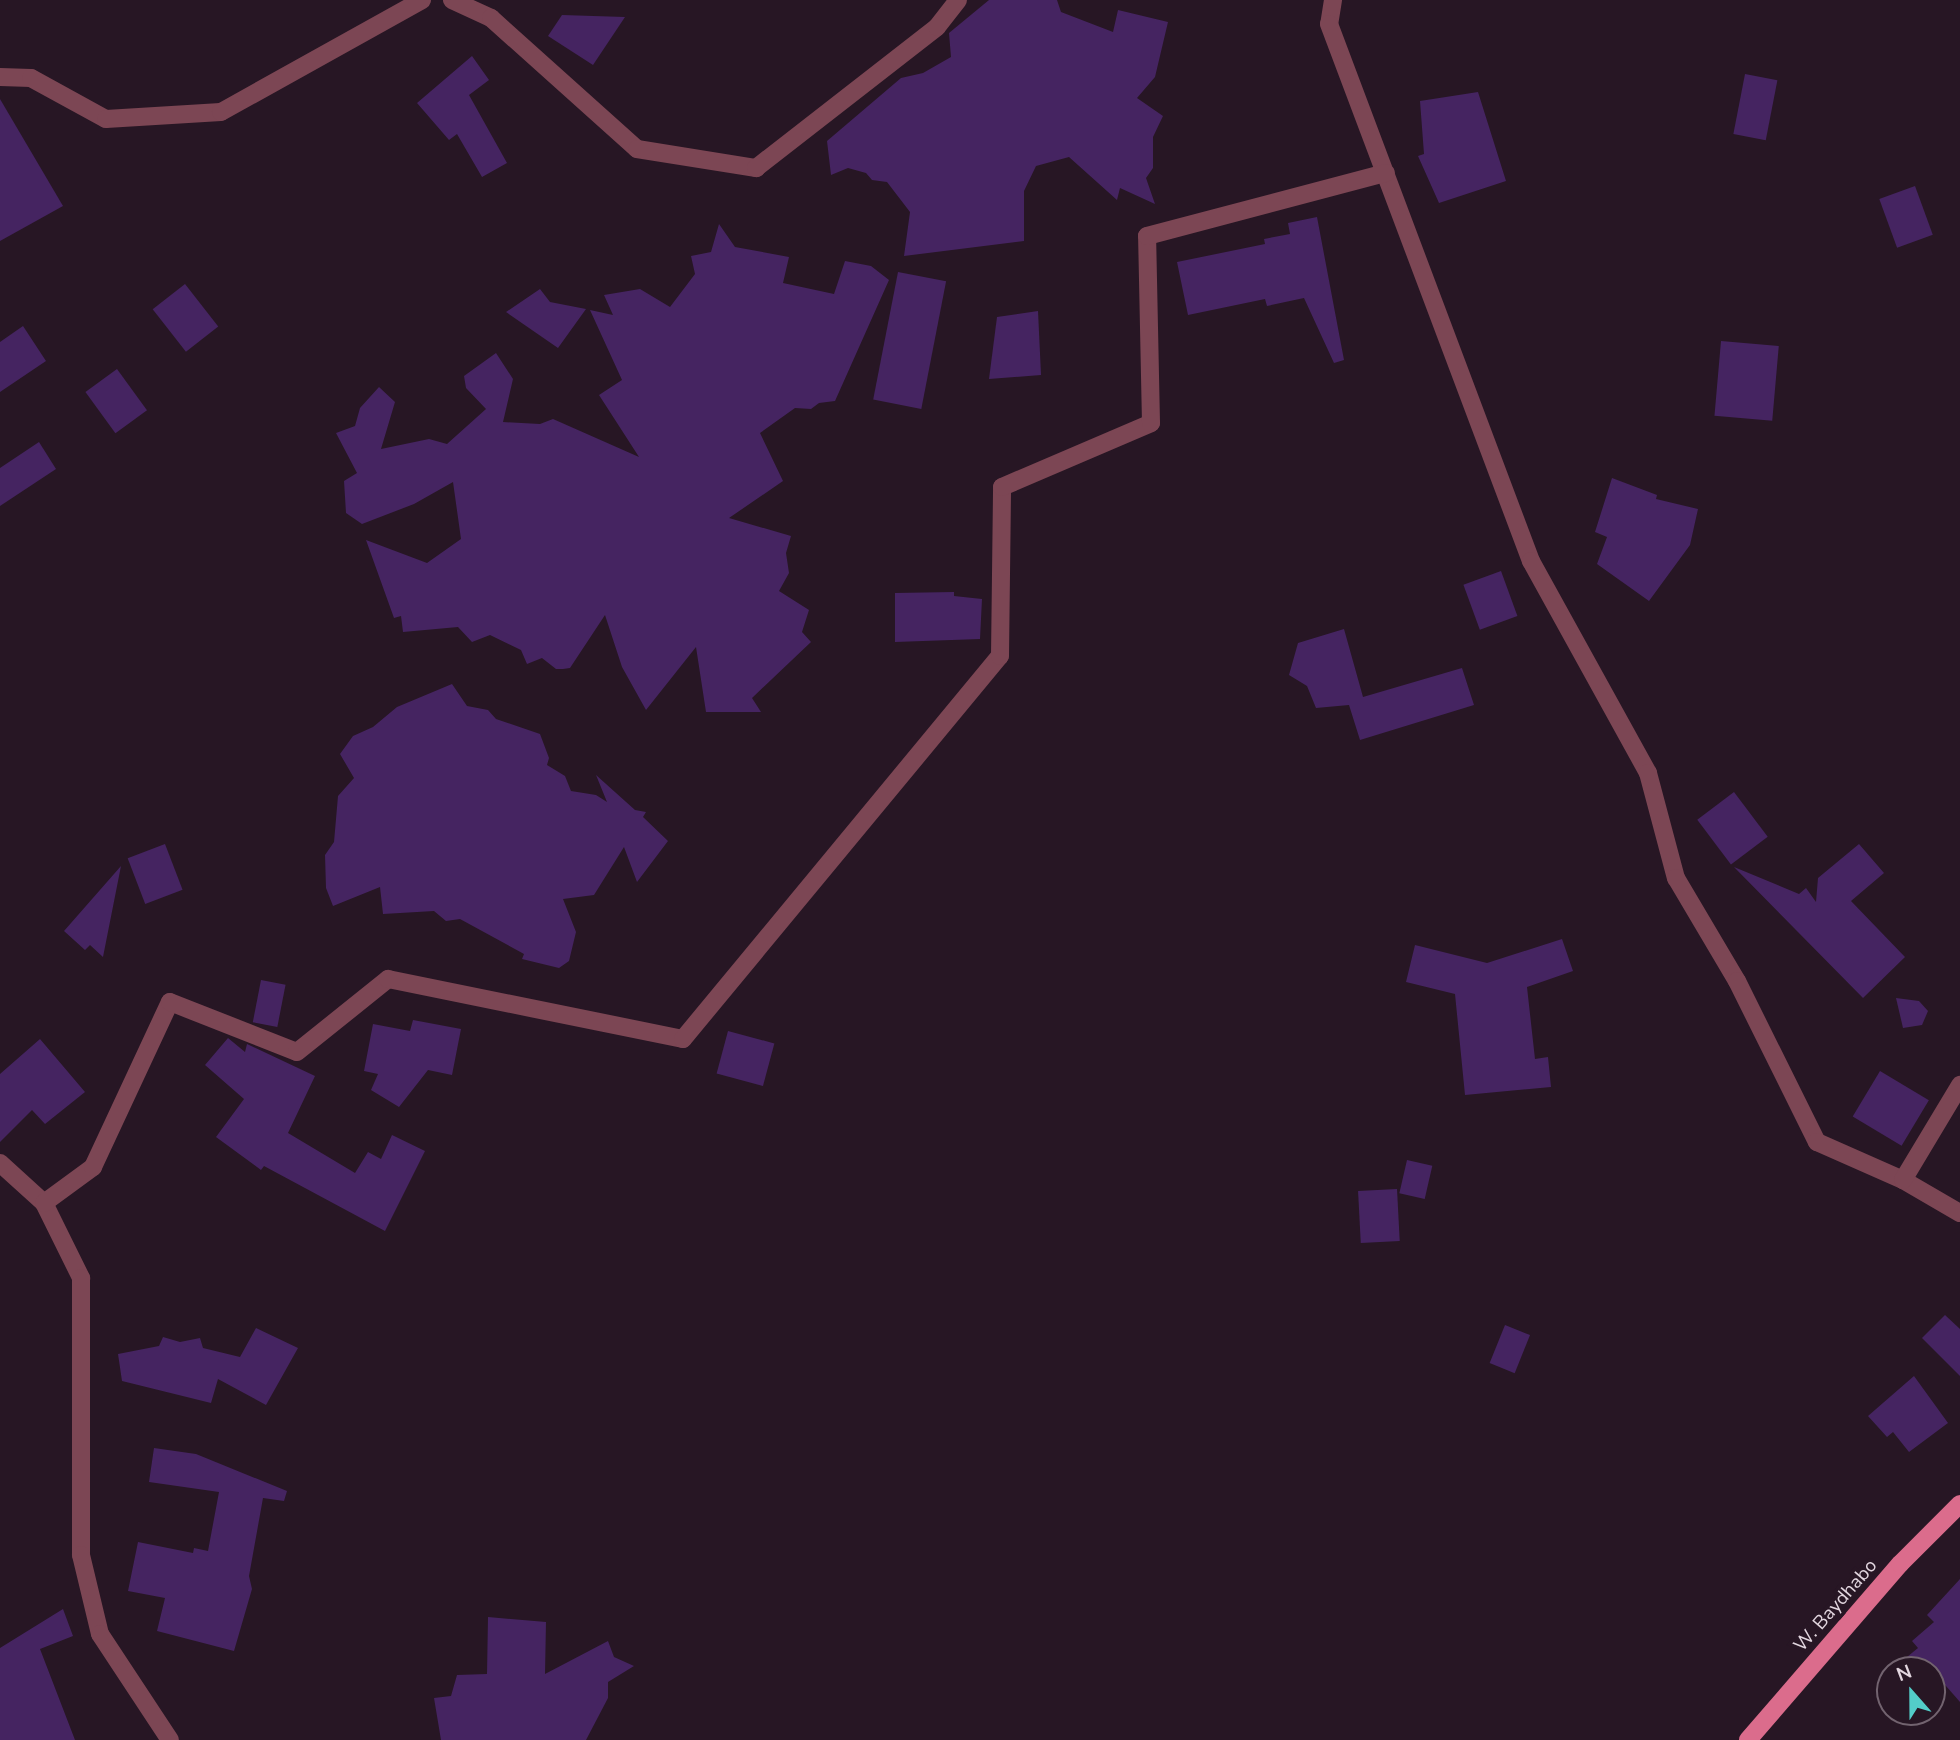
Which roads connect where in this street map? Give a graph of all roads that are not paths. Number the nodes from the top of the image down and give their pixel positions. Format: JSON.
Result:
{"nodes":[{"id":1,"x":422,"y":0,"type":"edge"},
{"id":2,"x":452,"y":0,"type":"edge"},
{"id":3,"x":958,"y":0,"type":"edge"},
{"id":4,"x":1333,"y":0,"type":"edge"},
{"id":5,"x":0,"y":76,"type":"edge"},
{"id":6,"x":1386,"y":173,"type":"junction"},
{"id":7,"x":1960,"y":1085,"type":"edge"},
{"id":8,"x":0,"y":1163,"type":"edge"},
{"id":9,"x":1903,"y":1180,"type":"junction"},
{"id":10,"x":44,"y":1203,"type":"junction"},
{"id":11,"x":1960,"y":1213,"type":"edge"},
{"id":12,"x":1960,"y":1504,"type":"edge"},
{"id":13,"x":170,"y":1740,"type":"edge"},
{"id":14,"x":1748,"y":1740,"type":"edge"}],
"edges":[{"from":1,"to":5,"type":"street"},
{"from":2,"to":3,"type":"street"},
{"from":4,"to":6,"type":"street"},
{"from":6,"to":9,"type":"street"},
{"from":6,"to":10,"type":"street"},
{"from":7,"to":9,"type":"street"},
{"from":8,"to":10,"type":"street"},
{"from":9,"to":11,"type":"street"},
{"from":10,"to":13,"type":"street"},
{"from":12,"to":14,"type":"main road","name":"W. Baydhabo"}]}
